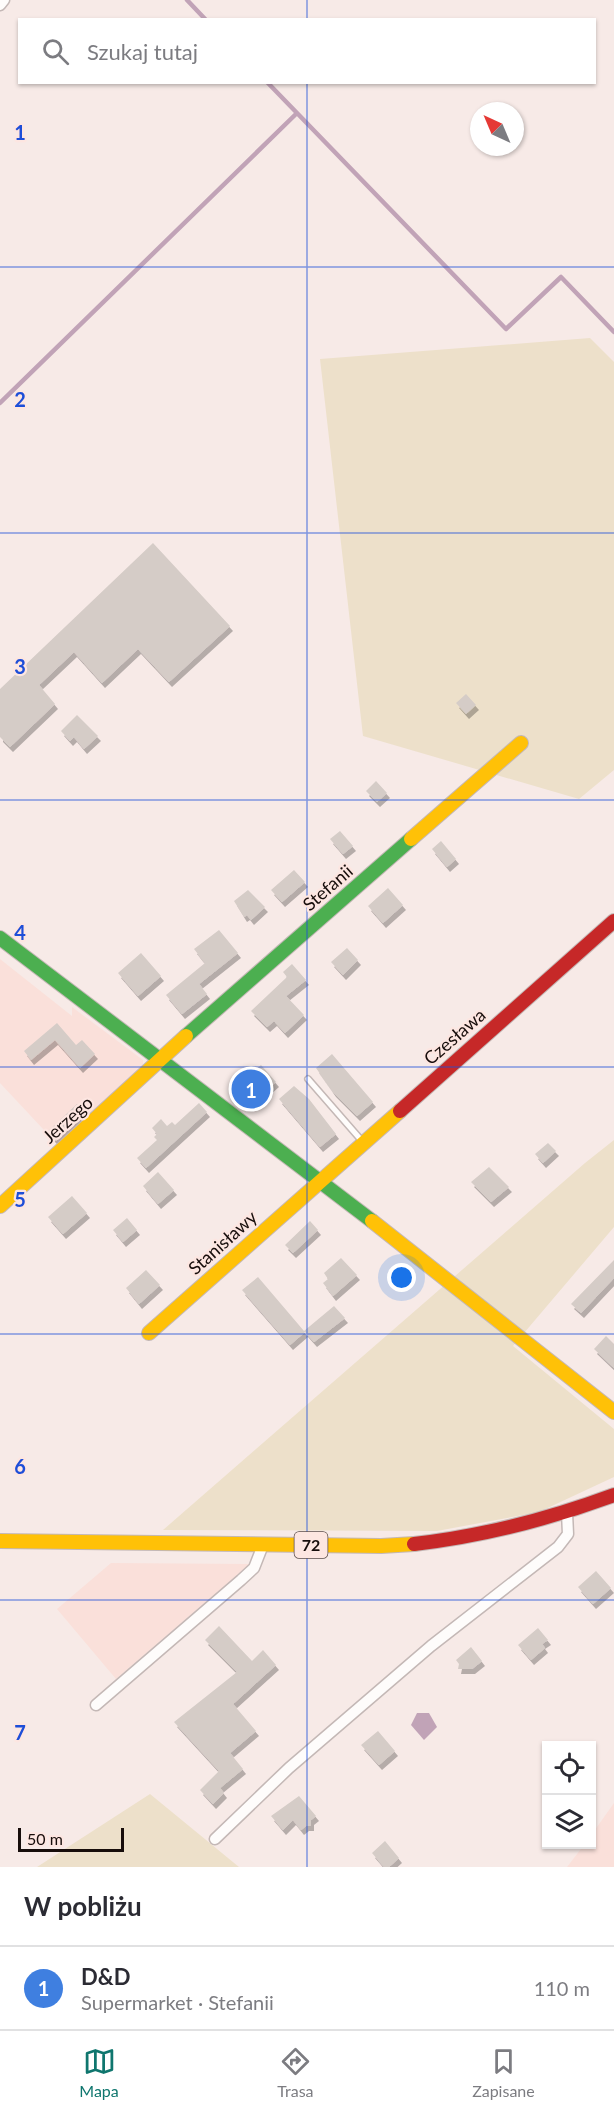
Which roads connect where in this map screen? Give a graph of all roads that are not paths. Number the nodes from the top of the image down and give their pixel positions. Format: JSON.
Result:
{"nodes":[{"id":1,"x":4,"y":0,"type":"edge"},
{"id":2,"x":0,"y":5,"type":"edge"},
{"id":3,"x":521,"y":743,"type":"dead end"},
{"id":4,"x":614,"y":921,"type":"edge"},
{"id":5,"x":0,"y":938,"type":"edge"},
{"id":6,"x":159,"y":1060,"type":"junction"},
{"id":7,"x":308,"y":1079,"type":"dead end"},
{"id":8,"x":363,"y":1142,"type":"junction"},
{"id":9,"x":320,"y":1180,"type":"junction"},
{"id":10,"x":0,"y":1206,"type":"edge"},
{"id":11,"x":149,"y":1333,"type":"dead end"},
{"id":12,"x":614,"y":1412,"type":"edge"},
{"id":13,"x":614,"y":1495,"type":"edge"},
{"id":14,"x":567,"y":1513,"type":"junction"},
{"id":15,"x":0,"y":1541,"type":"edge"},
{"id":16,"x":263,"y":1545,"type":"junction"},
{"id":17,"x":96,"y":1705,"type":"dead end"},
{"id":18,"x":215,"y":1839,"type":"dead end"}],
"edges":[{"from":1,"to":2,"type":"street"},
{"from":3,"to":6,"type":"street","name":"Stefanii"},
{"from":4,"to":8,"type":"street","name":"Czesława"},
{"from":5,"to":6,"type":"street"},
{"from":6,"to":9,"type":"street"},
{"from":6,"to":10,"type":"street","name":"Jerzego"},
{"from":7,"to":8,"type":"lane"},
{"from":8,"to":9,"type":"street","name":"Czesława"},
{"from":9,"to":11,"type":"street","name":"Stanisławy"},
{"from":9,"to":12,"type":"street"},
{"from":13,"to":14,"type":"street","number":"72"},
{"from":14,"to":16,"type":"street","number":"72"},
{"from":14,"to":18,"type":"street"},
{"from":15,"to":16,"type":"street","number":"72"},
{"from":16,"to":17,"type":"street"}]}
